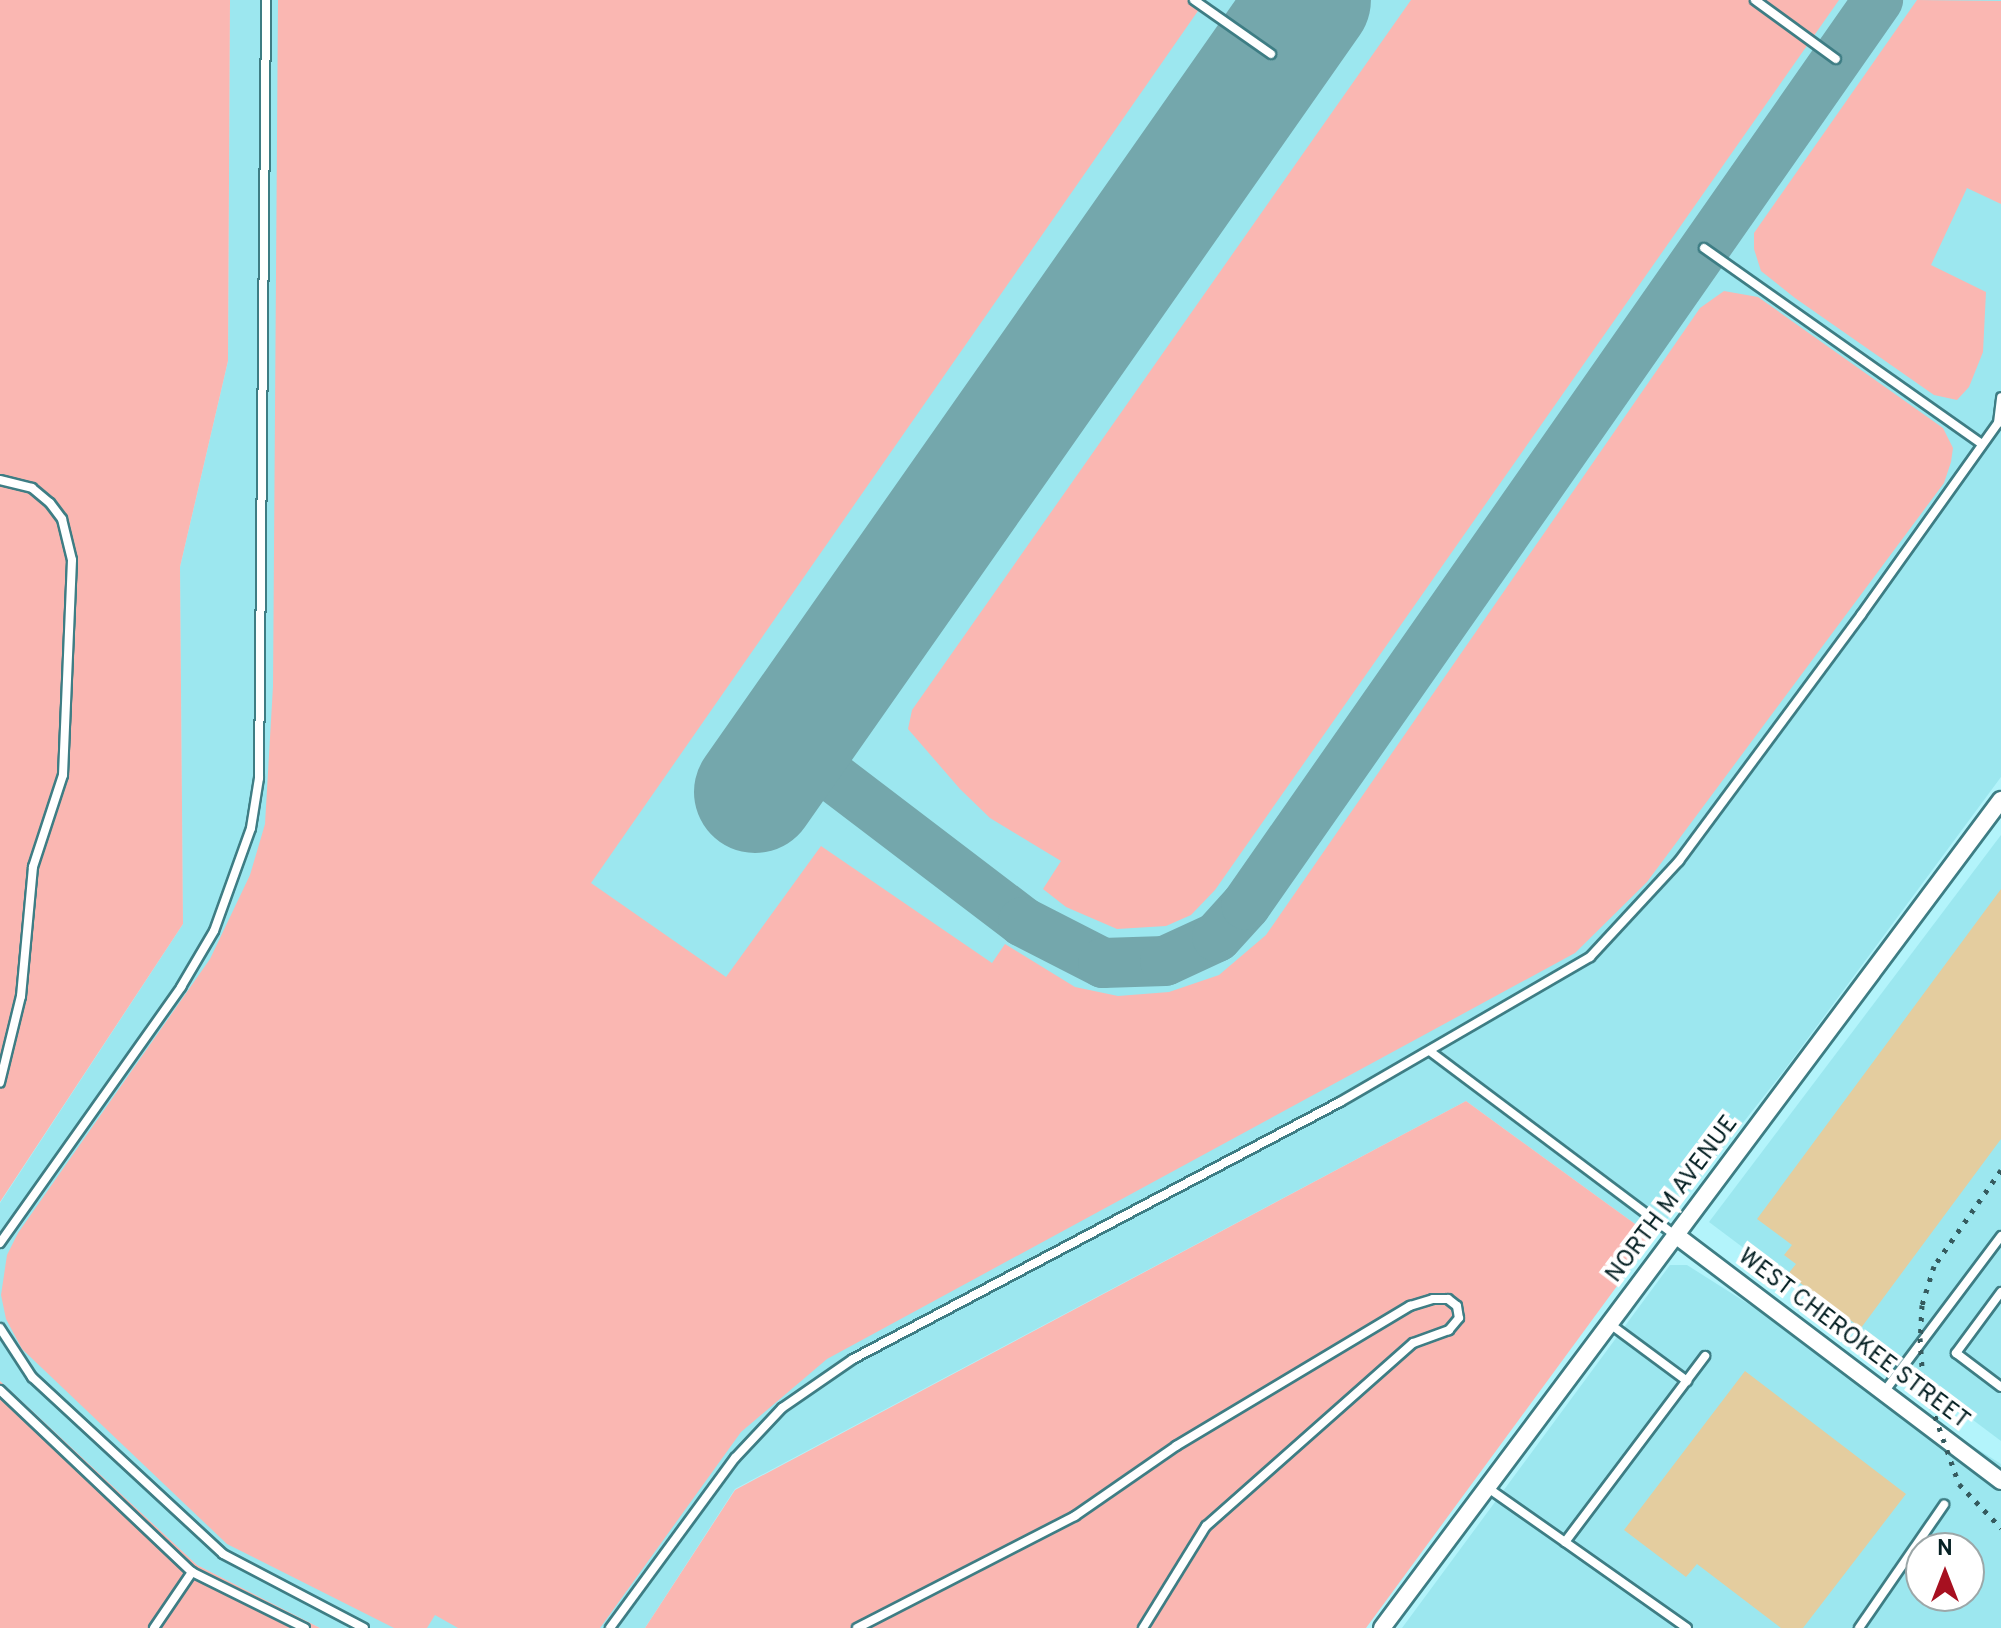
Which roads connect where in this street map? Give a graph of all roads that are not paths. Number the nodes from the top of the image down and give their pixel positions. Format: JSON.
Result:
{"nodes":[{"id":1,"x":266,"y":0,"type":"edge"},
{"id":2,"x":1194,"y":0,"type":"edge"},
{"id":3,"x":1755,"y":0,"type":"edge"},
{"id":4,"x":1271,"y":54,"type":"dead end"},
{"id":5,"x":1836,"y":59,"type":"dead end"},
{"id":6,"x":1704,"y":248,"type":"dead end"},
{"id":7,"x":2001,"y":397,"type":"edge"},
{"id":8,"x":1982,"y":444,"type":"junction"},
{"id":9,"x":0,"y":480,"type":"edge"},
{"id":10,"x":2001,"y":800,"type":"edge"},
{"id":11,"x":1431,"y":1052,"type":"junction"},
{"id":12,"x":0,"y":1082,"type":"edge"},
{"id":13,"x":1677,"y":1236,"type":"junction"},
{"id":14,"x":2001,"y":1236,"type":"edge"},
{"id":15,"x":0,"y":1243,"type":"edge"},
{"id":16,"x":2001,"y":1292,"type":"edge"},
{"id":17,"x":1610,"y":1324,"type":"junction"},
{"id":18,"x":0,"y":1328,"type":"edge"},
{"id":19,"x":1705,"y":1356,"type":"dead end"},
{"id":20,"x":1687,"y":1381,"type":"junction"},
{"id":21,"x":2001,"y":1387,"type":"edge"},
{"id":22,"x":0,"y":1390,"type":"edge"},
{"id":23,"x":1884,"y":1393,"type":"junction"},
{"id":24,"x":2001,"y":1481,"type":"edge"},
{"id":25,"x":1488,"y":1488,"type":"junction"},
{"id":26,"x":1944,"y":1505,"type":"dead end"},
{"id":27,"x":1565,"y":1542,"type":"junction"},
{"id":28,"x":192,"y":1572,"type":"junction"},
{"id":29,"x":154,"y":1628,"type":"edge"},
{"id":30,"x":305,"y":1628,"type":"edge"},
{"id":31,"x":364,"y":1628,"type":"edge"},
{"id":32,"x":610,"y":1628,"type":"edge"},
{"id":33,"x":857,"y":1628,"type":"edge"},
{"id":34,"x":1143,"y":1628,"type":"edge"},
{"id":35,"x":1382,"y":1628,"type":"edge"},
{"id":36,"x":1687,"y":1628,"type":"edge"},
{"id":37,"x":1859,"y":1628,"type":"edge"}],
"edges":[{"from":1,"to":15,"type":"lane"},
{"from":2,"to":4,"type":"lane"},
{"from":3,"to":5,"type":"lane"},
{"from":6,"to":8,"type":"lane"},
{"from":7,"to":8,"type":"lane"},
{"from":8,"to":11,"type":"lane"},
{"from":9,"to":12,"type":"lane"},
{"from":10,"to":13,"type":"street","name":"NORTH M AVENUE"},
{"from":11,"to":13,"type":"lane"},
{"from":11,"to":32,"type":"lane"},
{"from":13,"to":17,"type":"street","name":"NORTH M AVENUE"},
{"from":13,"to":23,"type":"street","name":"WEST CHEROKEE STREET"},
{"from":14,"to":23,"type":"lane"},
{"from":16,"to":21,"type":"lane"},
{"from":17,"to":20,"type":"lane"},
{"from":17,"to":25,"type":"street","name":"NORTH M AVENUE"},
{"from":18,"to":31,"type":"lane"},
{"from":19,"to":20,"type":"lane"},
{"from":20,"to":27,"type":"lane"},
{"from":22,"to":28,"type":"lane"},
{"from":23,"to":24,"type":"street","name":"WEST CHEROKEE STREET"},
{"from":25,"to":27,"type":"lane"},
{"from":25,"to":35,"type":"street","name":"NORTH M AVENUE"},
{"from":26,"to":37,"type":"lane"},
{"from":27,"to":36,"type":"lane"},
{"from":28,"to":29,"type":"lane"},
{"from":28,"to":30,"type":"lane"},
{"from":33,"to":34,"type":"lane"}]}
